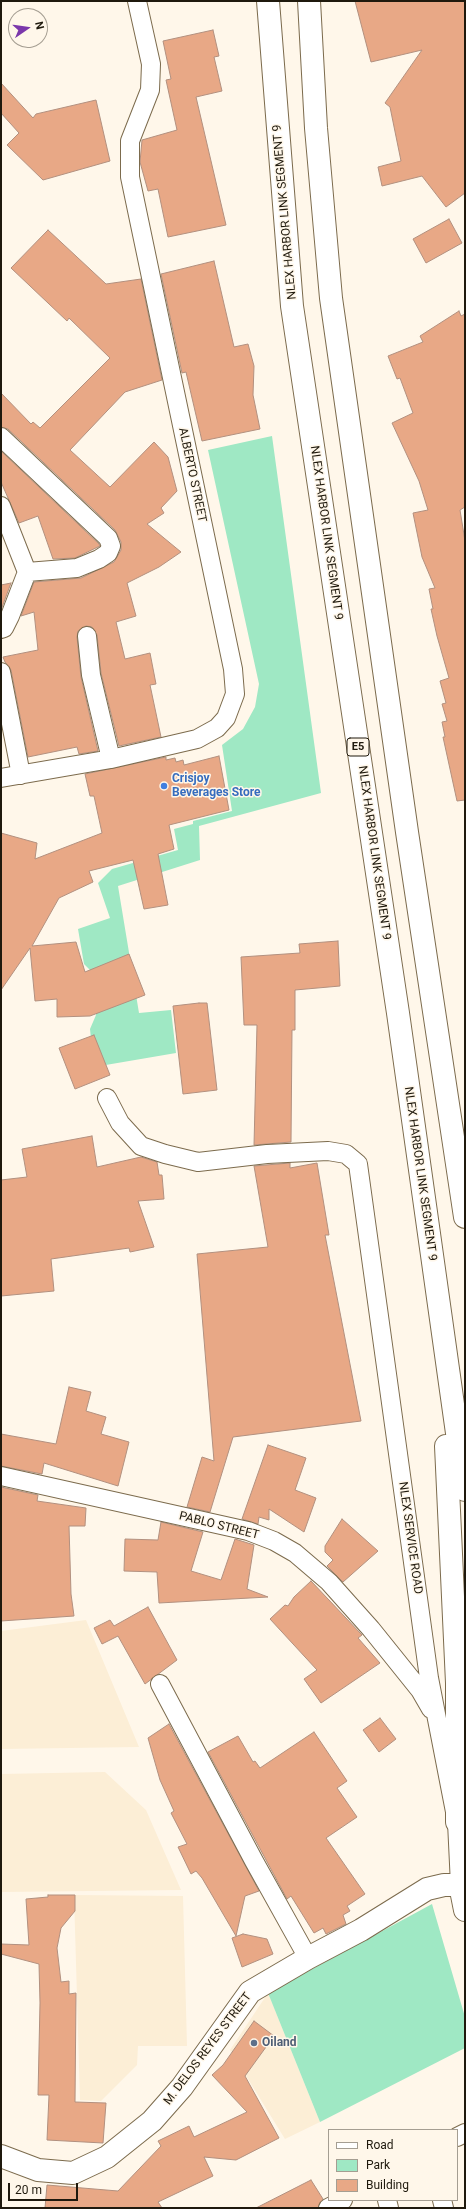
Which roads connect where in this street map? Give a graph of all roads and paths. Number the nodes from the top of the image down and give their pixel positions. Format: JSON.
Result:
{"nodes":[{"id":1,"x":137,"y":1,"type":"edge"},
{"id":2,"x":268,"y":1,"type":"edge"},
{"id":3,"x":308,"y":1,"type":"edge"},
{"id":4,"x":1,"y":437,"type":"edge"},
{"id":5,"x":1,"y":506,"type":"edge"},
{"id":6,"x":28,"y":572,"type":"junction"},
{"id":7,"x":1,"y":629,"type":"edge"},
{"id":8,"x":87,"y":636,"type":"dead end"},
{"id":9,"x":1,"y":672,"type":"edge"},
{"id":10,"x":111,"y":759,"type":"junction"},
{"id":11,"x":21,"y":775,"type":"junction"},
{"id":12,"x":1,"y":778,"type":"edge"},
{"id":13,"x":107,"y":1098,"type":"dead end"},
{"id":14,"x":465,"y":1217,"type":"edge"},
{"id":15,"x":440,"y":1323,"type":"junction"},
{"id":16,"x":1,"y":1476,"type":"edge"},
{"id":17,"x":465,"y":1490,"type":"edge"},
{"id":18,"x":160,"y":1684,"type":"dead end"},
{"id":19,"x":435,"y":1714,"type":"junction"},
{"id":20,"x":457,"y":1822,"type":"junction"},
{"id":21,"x":460,"y":1885,"type":"junction"},
{"id":22,"x":465,"y":1910,"type":"edge"},
{"id":23,"x":308,"y":1958,"type":"junction"},
{"id":24,"x":1,"y":2156,"type":"edge"},
{"id":25,"x":341,"y":2201,"type":"edge"},
{"id":26,"x":328,"y":2208,"type":"edge"}],
"edges":[{"from":1,"to":10,"type":"street","name":"ALBERTO STREET"},
{"from":2,"to":15,"type":"main road","name":"NLEX HARBOR LINK SEGMENT 9","number":"E5"},
{"from":3,"to":14,"type":"main road"},
{"from":4,"to":6,"type":"street"},
{"from":5,"to":6,"type":"street"},
{"from":6,"to":7,"type":"street"},
{"from":8,"to":10,"type":"street"},
{"from":9,"to":11,"type":"street"},
{"from":10,"to":11,"type":"street","name":"ALBERTO STREET"},
{"from":11,"to":12,"type":"street","name":"ALBERTO STREET"},
{"from":13,"to":19,"type":"street","name":"NLEX SERVICE ROAD"},
{"from":15,"to":17,"type":"main road","name":"NLEX HARBOR LINK SEGMENT 9","number":"E5"},
{"from":15,"to":20,"type":"main road"},
{"from":16,"to":19,"type":"street","name":"PABLO STREET"},
{"from":18,"to":23,"type":"street"},
{"from":19,"to":20,"type":"street","name":"NLEX SERVICE ROAD"},
{"from":20,"to":21,"type":"street","name":"NLEX SERVICE ROAD"},
{"from":21,"to":22,"type":"main road","name":"NLEX SERVICE ROAD"},
{"from":21,"to":23,"type":"main road","name":"M. DELOS REYES STREET"},
{"from":23,"to":24,"type":"main road","name":"M. DELOS REYES STREET"},
{"from":25,"to":26,"type":"street"}]}
